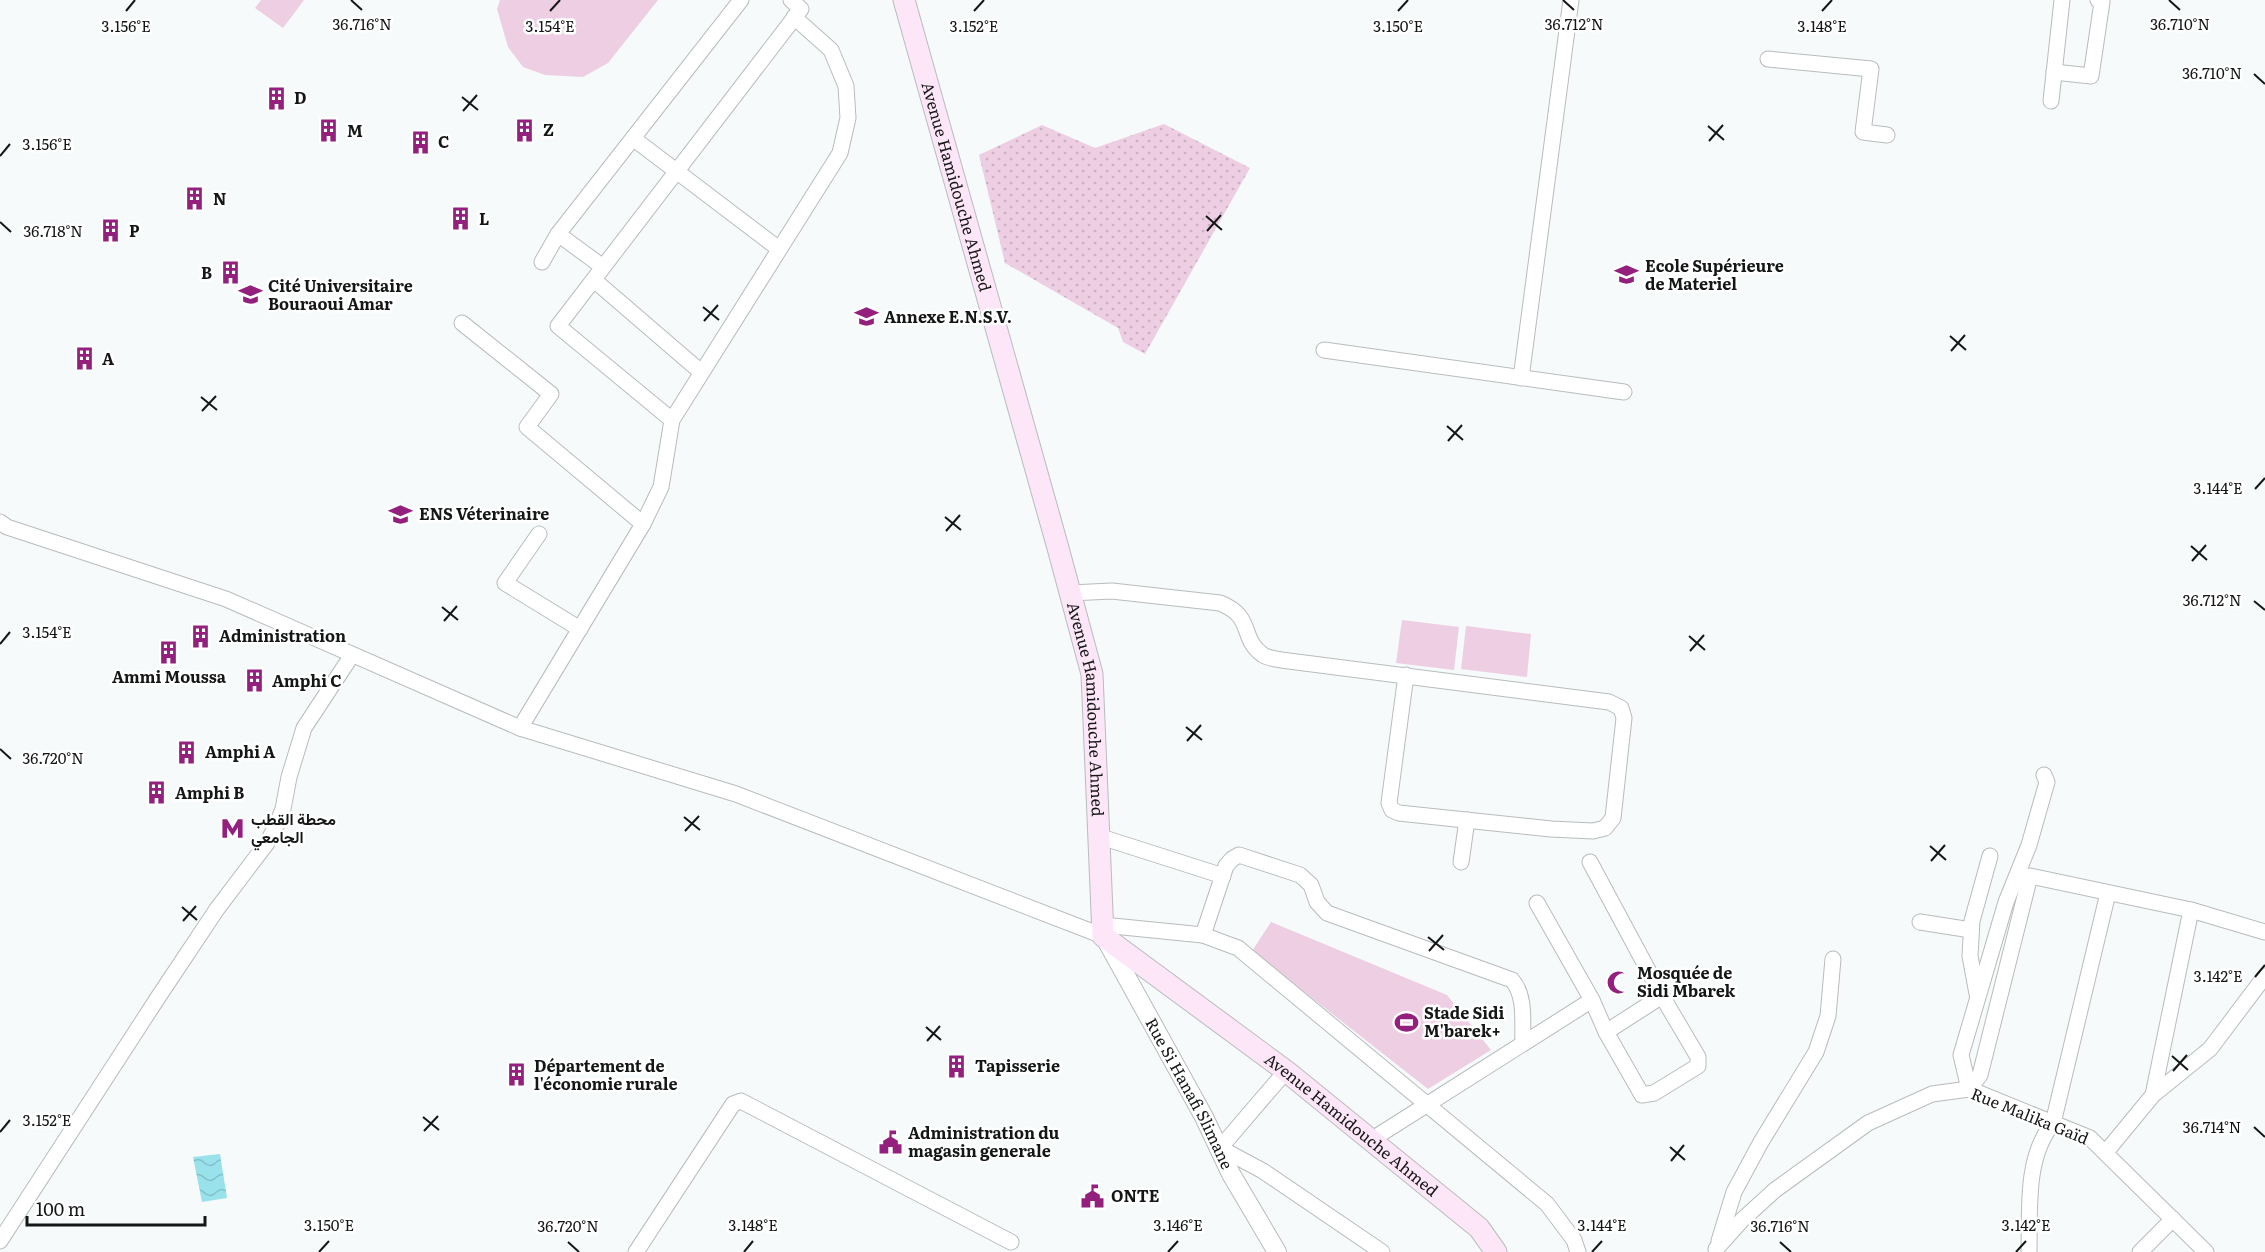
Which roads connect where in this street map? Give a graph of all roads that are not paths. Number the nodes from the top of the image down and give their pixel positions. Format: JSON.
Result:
{"nodes":[{"id":1,"x":741,"y":0,"type":"edge"},
{"id":2,"x":792,"y":0,"type":"edge"},
{"id":3,"x":904,"y":0,"type":"edge"},
{"id":4,"x":1571,"y":0,"type":"edge"},
{"id":5,"x":2062,"y":0,"type":"edge"},
{"id":6,"x":2098,"y":0,"type":"edge"},
{"id":7,"x":794,"y":17,"type":"junction"},
{"id":8,"x":1768,"y":59,"type":"dead end"},
{"id":9,"x":2054,"y":72,"type":"junction"},
{"id":10,"x":2051,"y":102,"type":"dead end"},
{"id":11,"x":1887,"y":135,"type":"dead end"},
{"id":12,"x":634,"y":139,"type":"junction"},
{"id":13,"x":677,"y":170,"type":"junction"},
{"id":14,"x":558,"y":234,"type":"junction"},
{"id":15,"x":778,"y":249,"type":"junction"},
{"id":16,"x":543,"y":262,"type":"dead end"},
{"id":17,"x":603,"y":267,"type":"junction"},
{"id":18,"x":594,"y":280,"type":"junction"},
{"id":19,"x":462,"y":323,"type":"dead end"},
{"id":20,"x":1324,"y":350,"type":"dead end"},
{"id":21,"x":701,"y":372,"type":"junction"},
{"id":22,"x":1521,"y":378,"type":"junction"},
{"id":23,"x":1624,"y":392,"type":"dead end"},
{"id":24,"x":672,"y":420,"type":"junction"},
{"id":25,"x":0,"y":522,"type":"edge"},
{"id":26,"x":643,"y":524,"type":"junction"},
{"id":27,"x":539,"y":534,"type":"dead end"},
{"id":28,"x":1070,"y":593,"type":"junction"},
{"id":29,"x":580,"y":629,"type":"junction"},
{"id":30,"x":352,"y":655,"type":"junction"},
{"id":31,"x":1406,"y":675,"type":"junction"},
{"id":32,"x":520,"y":728,"type":"junction"},
{"id":33,"x":2044,"y":776,"type":"dead end"},
{"id":34,"x":1467,"y":820,"type":"junction"},
{"id":35,"x":1098,"y":836,"type":"junction"},
{"id":36,"x":1990,"y":856,"type":"dead end"},
{"id":37,"x":1461,"y":862,"type":"dead end"},
{"id":38,"x":1590,"y":862,"type":"dead end"},
{"id":39,"x":1223,"y":876,"type":"junction"},
{"id":40,"x":2108,"y":893,"type":"junction"},
{"id":41,"x":1537,"y":903,"type":"dead end"},
{"id":42,"x":2191,"y":910,"type":"junction"},
{"id":43,"x":1920,"y":922,"type":"dead end"},
{"id":44,"x":1103,"y":930,"type":"junction"},
{"id":45,"x":1971,"y":930,"type":"junction"},
{"id":46,"x":2265,"y":932,"type":"edge"},
{"id":47,"x":1203,"y":935,"type":"junction"},
{"id":48,"x":1833,"y":959,"type":"dead end"},
{"id":49,"x":2265,"y":976,"type":"edge"},
{"id":50,"x":1662,"y":996,"type":"junction"},
{"id":51,"x":1978,"y":998,"type":"junction"},
{"id":52,"x":1592,"y":1000,"type":"junction"},
{"id":53,"x":1606,"y":1032,"type":"junction"},
{"id":54,"x":1523,"y":1042,"type":"junction"},
{"id":55,"x":1286,"y":1071,"type":"junction"},
{"id":56,"x":1968,"y":1089,"type":"junction"},
{"id":57,"x":2152,"y":1095,"type":"junction"},
{"id":58,"x":1428,"y":1103,"type":"junction"},
{"id":59,"x":2053,"y":1123,"type":"junction"},
{"id":60,"x":1371,"y":1140,"type":"junction"},
{"id":61,"x":1220,"y":1148,"type":"junction"},
{"id":62,"x":2106,"y":1152,"type":"junction"},
{"id":63,"x":2173,"y":1219,"type":"junction"},
{"id":64,"x":0,"y":1241,"type":"edge"},
{"id":65,"x":1011,"y":1242,"type":"dead end"},
{"id":66,"x":1716,"y":1250,"type":"edge"},
{"id":67,"x":636,"y":1252,"type":"edge"},
{"id":68,"x":1277,"y":1252,"type":"edge"},
{"id":69,"x":1382,"y":1252,"type":"edge"},
{"id":70,"x":1496,"y":1252,"type":"edge"},
{"id":71,"x":1578,"y":1252,"type":"edge"},
{"id":72,"x":2029,"y":1252,"type":"edge"},
{"id":73,"x":2140,"y":1252,"type":"edge"},
{"id":74,"x":2206,"y":1252,"type":"edge"}],
"edges":[{"from":1,"to":12,"type":"street"},
{"from":2,"to":7,"type":"street"},
{"from":3,"to":28,"type":"main road","name":"Avenue Hamidouche Ahmed"},
{"from":4,"to":22,"type":"street"},
{"from":5,"to":9,"type":"street"},
{"from":6,"to":9,"type":"street"},
{"from":7,"to":13,"type":"street"},
{"from":7,"to":15,"type":"street"},
{"from":8,"to":11,"type":"street"},
{"from":9,"to":10,"type":"street"},
{"from":12,"to":13,"type":"street"},
{"from":12,"to":14,"type":"street"},
{"from":13,"to":15,"type":"street"},
{"from":13,"to":17,"type":"street"},
{"from":14,"to":16,"type":"street"},
{"from":14,"to":17,"type":"street"},
{"from":15,"to":21,"type":"street"},
{"from":17,"to":18,"type":"street"},
{"from":18,"to":21,"type":"street"},
{"from":18,"to":24,"type":"street"},
{"from":19,"to":26,"type":"street"},
{"from":20,"to":22,"type":"street"},
{"from":21,"to":24,"type":"street"},
{"from":22,"to":23,"type":"street"},
{"from":24,"to":26,"type":"street"},
{"from":25,"to":30,"type":"street"},
{"from":26,"to":29,"type":"street"},
{"from":27,"to":29,"type":"street"},
{"from":28,"to":31,"type":"street"},
{"from":28,"to":35,"type":"main road","name":"Avenue Hamidouche Ahmed"},
{"from":29,"to":32,"type":"street"},
{"from":30,"to":32,"type":"street"},
{"from":30,"to":64,"type":"street"},
{"from":31,"to":34,"type":"street"},
{"from":31,"to":34,"type":"street"},
{"from":32,"to":44,"type":"street"},
{"from":33,"to":51,"type":"street"},
{"from":34,"to":37,"type":"street"},
{"from":35,"to":39,"type":"street"},
{"from":35,"to":44,"type":"main road","name":"Avenue Hamidouche Ahmed"},
{"from":36,"to":45,"type":"street"},
{"from":38,"to":50,"type":"street"},
{"from":39,"to":47,"type":"street"},
{"from":39,"to":54,"type":"street"},
{"from":40,"to":42,"type":"street"},
{"from":40,"to":56,"type":"street"},
{"from":40,"to":59,"type":"street"},
{"from":41,"to":52,"type":"street"},
{"from":42,"to":46,"type":"street"},
{"from":42,"to":57,"type":"street"},
{"from":43,"to":45,"type":"street"},
{"from":44,"to":47,"type":"street"},
{"from":44,"to":55,"type":"main road","name":"Avenue Hamidouche Ahmed"},
{"from":44,"to":61,"type":"street","name":"Rue Si Hanafi Slimane"},
{"from":45,"to":51,"type":"street"},
{"from":47,"to":58,"type":"street"},
{"from":48,"to":66,"type":"street"},
{"from":49,"to":57,"type":"street"},
{"from":50,"to":53,"type":"street"},
{"from":50,"to":53,"type":"street"},
{"from":51,"to":56,"type":"street"},
{"from":52,"to":53,"type":"street"},
{"from":52,"to":54,"type":"street"},
{"from":54,"to":58,"type":"street"},
{"from":55,"to":60,"type":"main road","name":"Avenue Hamidouche Ahmed"},
{"from":55,"to":61,"type":"street"},
{"from":56,"to":59,"type":"street","name":"Rue Malika Gaïd"},
{"from":56,"to":66,"type":"street","name":"Rue Malika Gaïd"},
{"from":57,"to":62,"type":"street"},
{"from":58,"to":60,"type":"street"},
{"from":58,"to":71,"type":"street"},
{"from":59,"to":62,"type":"street","name":"Rue Malika Gaïd"},
{"from":59,"to":72,"type":"street"},
{"from":60,"to":70,"type":"main road","name":"Avenue Hamidouche Ahmed"},
{"from":61,"to":68,"type":"street","name":"Rue Si Hanafi Slimane"},
{"from":61,"to":69,"type":"street"},
{"from":62,"to":63,"type":"street","name":"Rue Malika Gaïd"},
{"from":63,"to":73,"type":"street"},
{"from":63,"to":74,"type":"street","name":"Rue Malika Gaïd"},
{"from":65,"to":67,"type":"street"}]}
